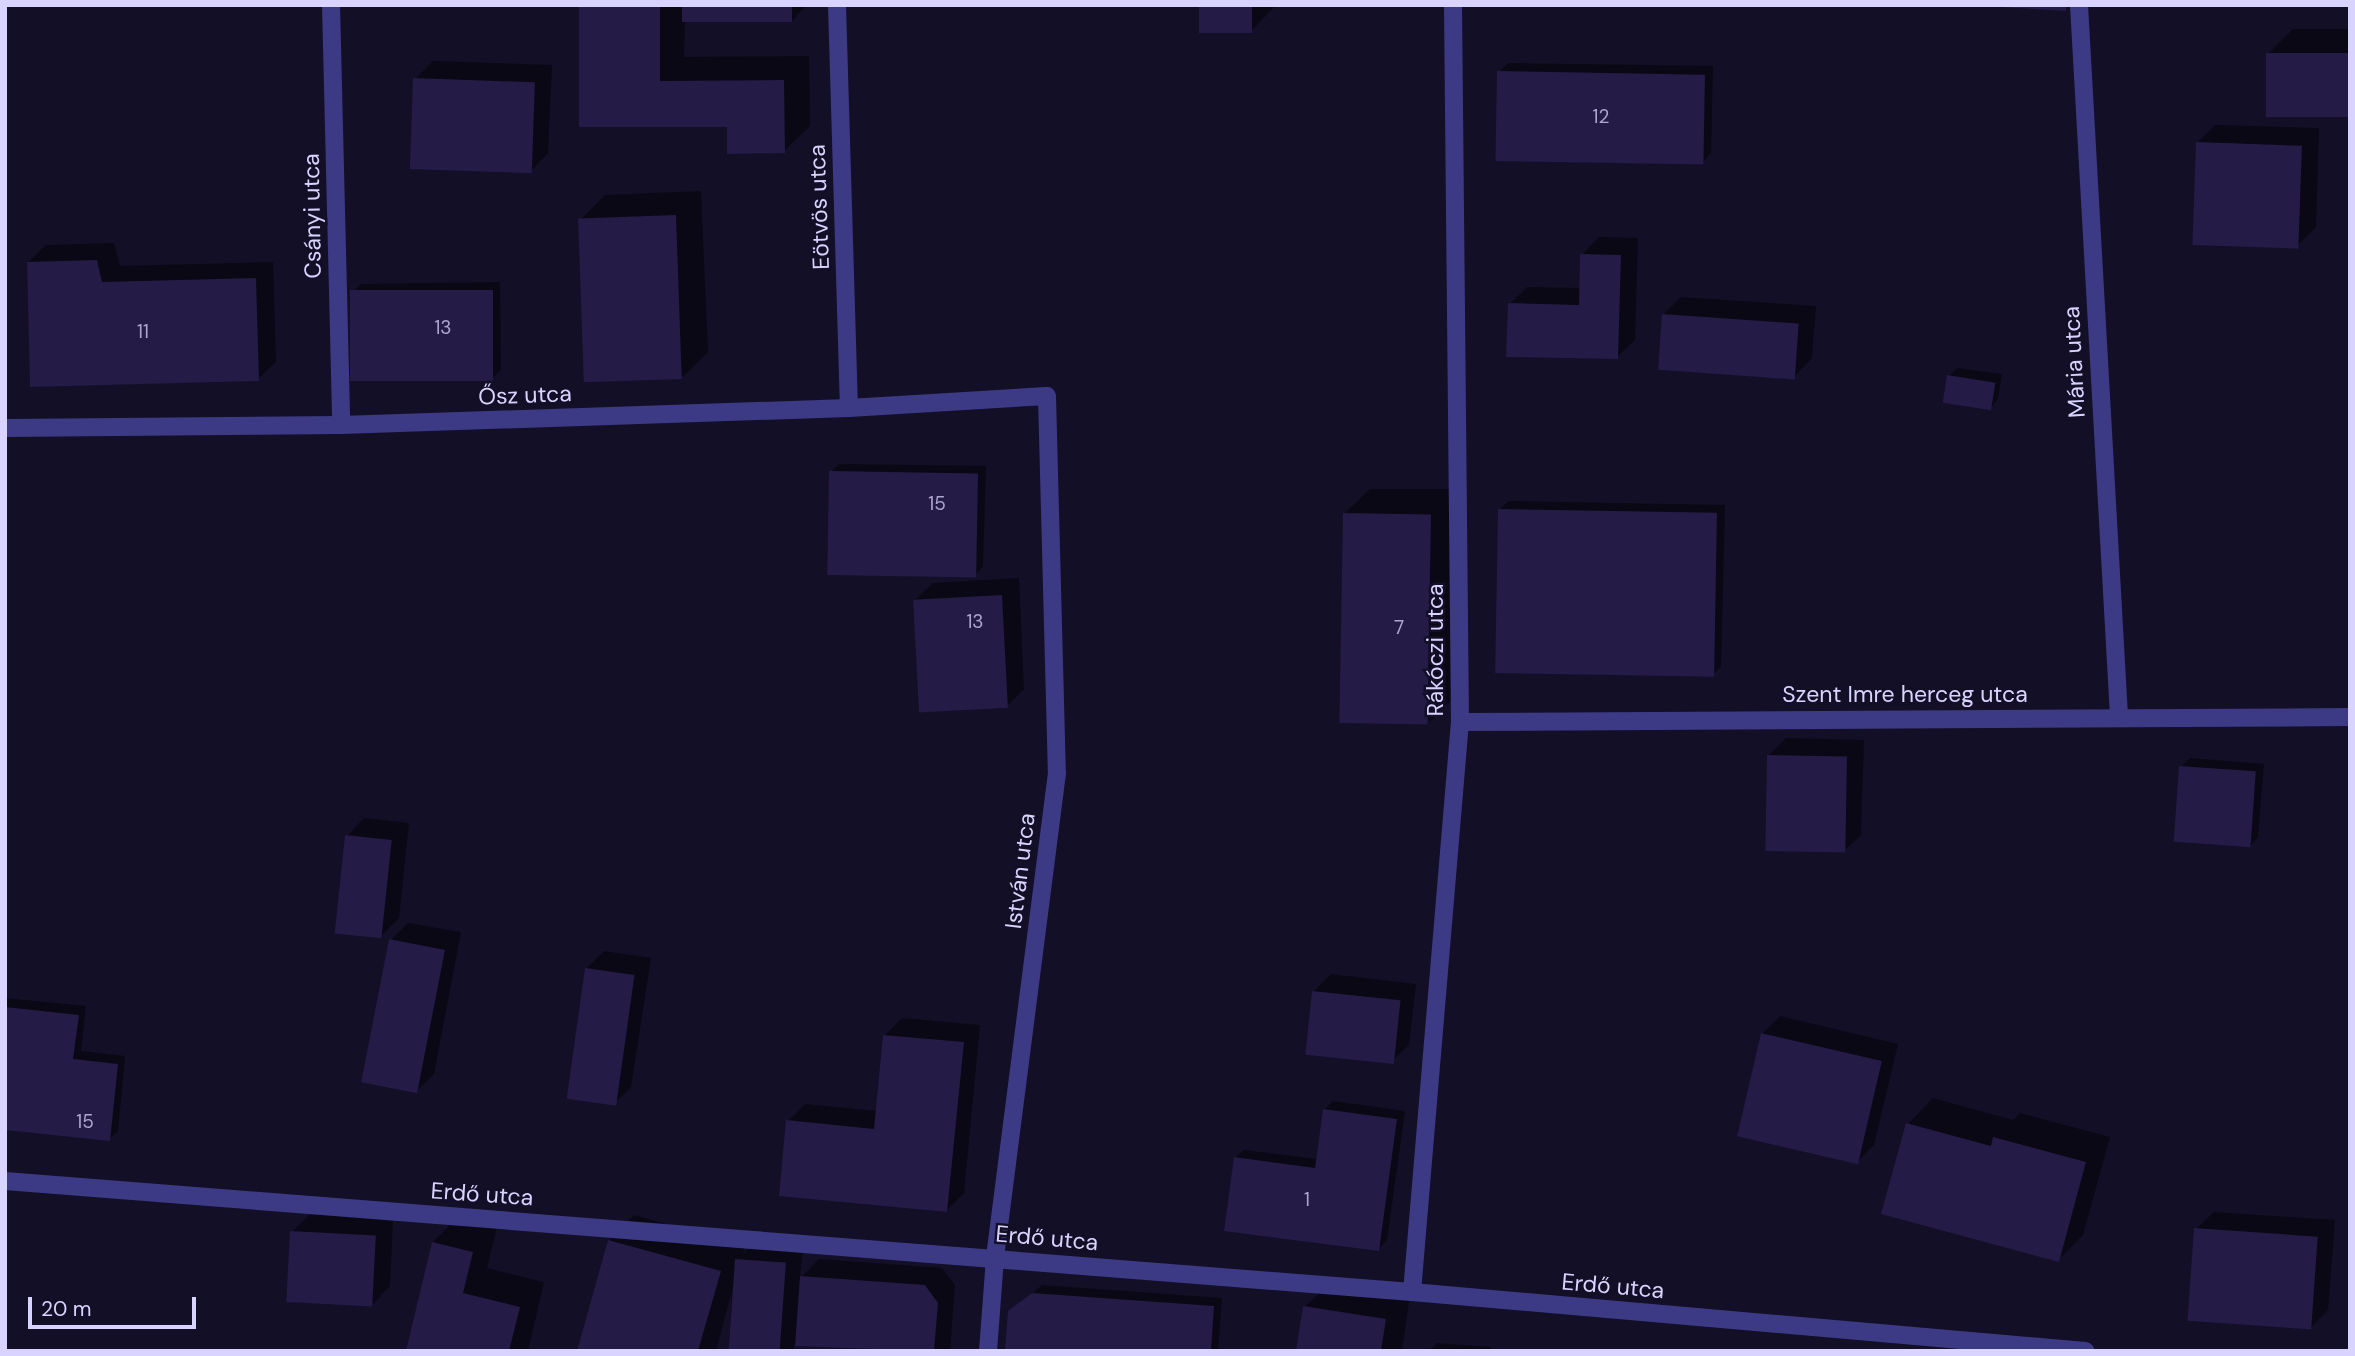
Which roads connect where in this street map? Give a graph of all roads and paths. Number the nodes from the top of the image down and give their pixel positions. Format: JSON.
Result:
{"nodes":[{"id":1,"x":331,"y":5,"type":"edge"},
{"id":2,"x":837,"y":5,"type":"edge"},
{"id":3,"x":1453,"y":5,"type":"edge"},
{"id":4,"x":2079,"y":5,"type":"edge"},
{"id":5,"x":1047,"y":396,"type":"joint"},
{"id":6,"x":849,"y":408,"type":"junction"},
{"id":7,"x":341,"y":425,"type":"junction"},
{"id":8,"x":5,"y":428,"type":"edge"},
{"id":9,"x":2119,"y":717,"type":"junction"},
{"id":10,"x":2350,"y":717,"type":"edge"},
{"id":11,"x":1460,"y":722,"type":"junction"},
{"id":12,"x":5,"y":1181,"type":"edge"},
{"id":13,"x":995,"y":1258,"type":"junction"},
{"id":14,"x":1412,"y":1292,"type":"junction"},
{"id":15,"x":988,"y":1351,"type":"edge"},
{"id":16,"x":2085,"y":1351,"type":"edge"}],
"edges":[{"from":1,"to":7,"type":"street","name":"Csányi utca"},
{"from":2,"to":6,"type":"street","name":"Eötvös utca"},
{"from":3,"to":11,"type":"street","name":"Rákóczi utca"},
{"from":4,"to":9,"type":"street","name":"Mária utca"},
{"from":5,"to":6,"type":"street","name":"Ősz utca"},
{"from":5,"to":13,"type":"street","name":"István utca"},
{"from":6,"to":7,"type":"street","name":"Ősz utca"},
{"from":7,"to":8,"type":"street","name":"Ősz utca"},
{"from":9,"to":10,"type":"street","name":"Szent Imre herceg utca"},
{"from":9,"to":11,"type":"street","name":"Szent Imre herceg utca"},
{"from":11,"to":14,"type":"street","name":"Rákóczi utca"},
{"from":12,"to":13,"type":"street","name":"Erdő utca"},
{"from":13,"to":14,"type":"street","name":"Erdő utca"},
{"from":13,"to":15,"type":"street","name":"István utca"},
{"from":14,"to":16,"type":"street","name":"Erdő utca"}]}
